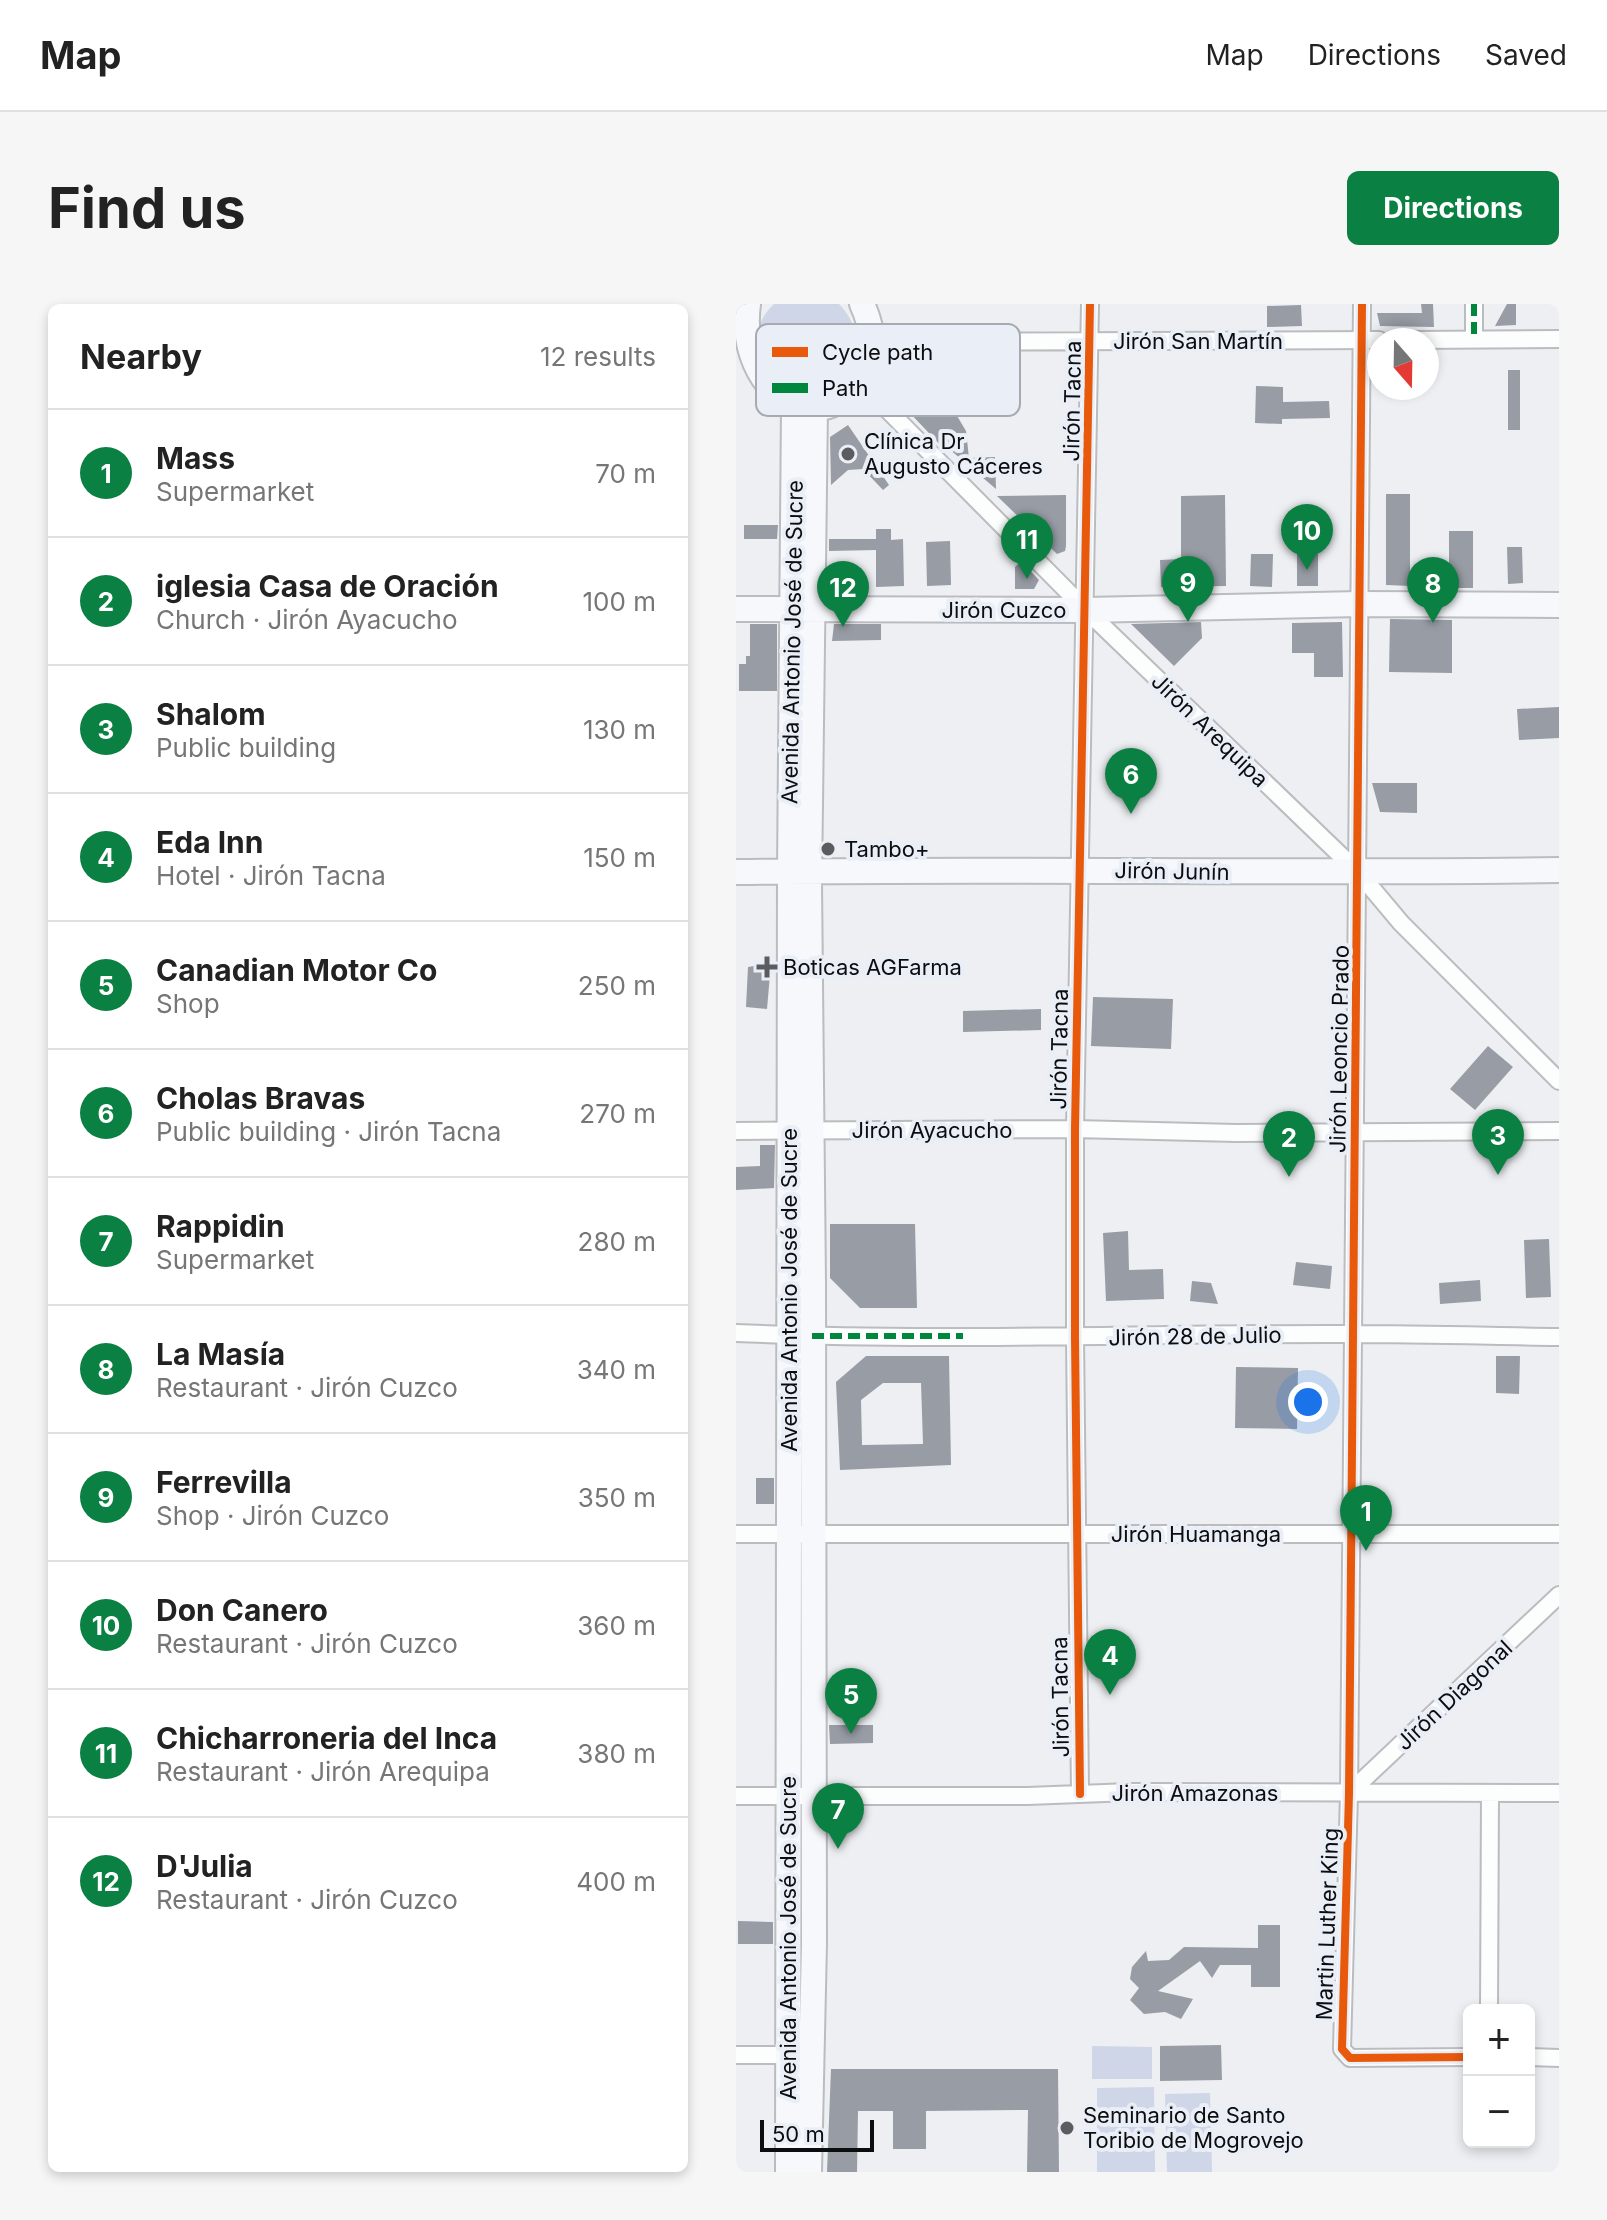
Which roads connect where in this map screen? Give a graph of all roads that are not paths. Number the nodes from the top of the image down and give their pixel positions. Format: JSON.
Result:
{"nodes":[{"id":1,"x":748,"y":304,"type":"edge"},
{"id":2,"x":862,"y":304,"type":"edge"},
{"id":3,"x":1090,"y":304,"type":"edge"},
{"id":4,"x":1362,"y":304,"type":"edge"},
{"id":5,"x":1474,"y":304,"type":"edge"},
{"id":6,"x":871,"y":324,"type":"edge"},
{"id":7,"x":1368,"y":328,"type":"edge"},
{"id":8,"x":737,"y":339,"type":"edge"},
{"id":9,"x":1474,"y":339,"type":"junction"},
{"id":10,"x":1559,"y":339,"type":"edge"},
{"id":11,"x":1367,"y":340,"type":"edge"},
{"id":12,"x":1439,"y":340,"type":"edge"},
{"id":13,"x":1020,"y":342,"type":"edge"},
{"id":14,"x":1091,"y":342,"type":"junction"},
{"id":15,"x":756,"y":387,"type":"edge"},
{"id":16,"x":1368,"y":400,"type":"edge"},
{"id":17,"x":804,"y":416,"type":"edge"},
{"id":18,"x":894,"y":416,"type":"edge"},
{"id":19,"x":1359,"y":604,"type":"junction"},
{"id":20,"x":1559,"y":605,"type":"edge"},
{"id":21,"x":736,"y":609,"type":"edge"},
{"id":22,"x":802,"y":609,"type":"junction"},
{"id":23,"x":1086,"y":610,"type":"junction"},
{"id":24,"x":1080,"y":870,"type":"junction"},
{"id":25,"x":1559,"y":870,"type":"edge"},
{"id":26,"x":800,"y":871,"type":"junction"},
{"id":27,"x":736,"y":872,"type":"edge"},
{"id":28,"x":1359,"y":873,"type":"junction"},
{"id":29,"x":1559,"y":1081,"type":"edge"},
{"id":30,"x":1075,"y":1129,"type":"junction"},
{"id":31,"x":736,"y":1131,"type":"edge"},
{"id":32,"x":800,"y":1131,"type":"junction"},
{"id":33,"x":1356,"y":1131,"type":"junction"},
{"id":34,"x":1559,"y":1131,"type":"edge"},
{"id":35,"x":736,"y":1333,"type":"edge"},
{"id":36,"x":1353,"y":1334,"type":"junction"},
{"id":37,"x":800,"y":1336,"type":"junction"},
{"id":38,"x":1075,"y":1337,"type":"junction"},
{"id":39,"x":1559,"y":1337,"type":"edge"},
{"id":40,"x":736,"y":1534,"type":"edge"},
{"id":41,"x":788,"y":1534,"type":"junction"},
{"id":42,"x":813,"y":1534,"type":"junction"},
{"id":43,"x":1076,"y":1534,"type":"junction"},
{"id":44,"x":1351,"y":1534,"type":"junction"},
{"id":45,"x":1559,"y":1534,"type":"edge"},
{"id":46,"x":1559,"y":1595,"type":"edge"},
{"id":47,"x":1349,"y":1793,"type":"junction"},
{"id":48,"x":1559,"y":1793,"type":"edge"},
{"id":49,"x":1080,"y":1794,"type":"junction"},
{"id":50,"x":1490,"y":1794,"type":"junction"},
{"id":51,"x":736,"y":1796,"type":"edge"},
{"id":52,"x":787,"y":1796,"type":"junction"},
{"id":53,"x":814,"y":1796,"type":"junction"},
{"id":54,"x":1489,"y":2004,"type":"edge"},
{"id":55,"x":736,"y":2055,"type":"edge"},
{"id":56,"x":801,"y":2055,"type":"junction"},
{"id":57,"x":1463,"y":2057,"type":"edge"},
{"id":58,"x":1535,"y":2057,"type":"edge"},
{"id":59,"x":1559,"y":2058,"type":"edge"},
{"id":60,"x":788,"y":2172,"type":"edge"},
{"id":61,"x":809,"y":2172,"type":"edge"}],
"edges":[{"from":1,"to":8,"type":"main road"},
{"from":2,"to":6,"type":"main road"},
{"from":3,"to":14,"type":"street","name":"Jirón Tacna"},
{"from":4,"to":7,"type":"street","name":"Jirón Leoncio Prado"},
{"from":5,"to":9,"type":"street"},
{"from":8,"to":15,"type":"main road"},
{"from":9,"to":10,"type":"street"},
{"from":9,"to":12,"type":"street"},
{"from":11,"to":14,"type":"street","name":"Jirón San Martín"},
{"from":13,"to":14,"type":"street","name":"Jirón San Martín"},
{"from":14,"to":23,"type":"street","name":"Jirón Tacna"},
{"from":16,"to":19,"type":"street","name":"Jirón Leoncio Prado"},
{"from":17,"to":22,"type":"main road","name":"Avenida Antonio José de Sucre"},
{"from":18,"to":23,"type":"street","name":"Jirón Arequipa"},
{"from":19,"to":20,"type":"main road","name":"Jirón Cuzco"},
{"from":19,"to":23,"type":"main road","name":"Jirón Cuzco"},
{"from":19,"to":28,"type":"street","name":"Jirón Leoncio Prado"},
{"from":21,"to":22,"type":"main road","name":"Jirón Cuzco"},
{"from":22,"to":23,"type":"main road","name":"Jirón Cuzco"},
{"from":22,"to":26,"type":"main road","name":"Avenida Antonio José de Sucre"},
{"from":23,"to":24,"type":"street","name":"Jirón Tacna"},
{"from":23,"to":28,"type":"street","name":"Jirón Arequipa"},
{"from":24,"to":26,"type":"main road","name":"Jirón Junín"},
{"from":24,"to":28,"type":"main road","name":"Jirón Junín"},
{"from":24,"to":30,"type":"street","name":"Jirón Tacna"},
{"from":25,"to":28,"type":"main road","name":"Jirón Junín"},
{"from":26,"to":27,"type":"main road","name":"Jirón Junín"},
{"from":26,"to":32,"type":"main road","name":"Avenida Antonio José de Sucre"},
{"from":28,"to":29,"type":"street","name":"Jirón Arequipa"},
{"from":28,"to":33,"type":"street","name":"Jirón Leoncio Prado"},
{"from":30,"to":32,"type":"street","name":"Jirón Ayacucho"},
{"from":30,"to":33,"type":"street","name":"Jirón Ayacucho"},
{"from":30,"to":38,"type":"street","name":"Jirón Tacna"},
{"from":31,"to":32,"type":"street","name":"Jirón Ayacucho"},
{"from":32,"to":37,"type":"main road","name":"Avenida Antonio José de Sucre"},
{"from":33,"to":34,"type":"street","name":"Jirón Ayacucho"},
{"from":33,"to":36,"type":"street","name":"Jirón Leoncio Prado"},
{"from":35,"to":37,"type":"street","name":"Jirón 28 de Julio"},
{"from":36,"to":38,"type":"street","name":"Jirón 28 de Julio"},
{"from":36,"to":39,"type":"street","name":"Jirón 28 de Julio"},
{"from":36,"to":44,"type":"street","name":"Jirón Leoncio Prado"},
{"from":37,"to":38,"type":"street","name":"Jirón 28 de Julio"},
{"from":37,"to":41,"type":"main road","name":"Avenida Antonio José de Sucre"},
{"from":37,"to":42,"type":"main road","name":"Avenida Antonio José de Sucre"},
{"from":38,"to":43,"type":"street","name":"Jirón Tacna"},
{"from":40,"to":41,"type":"street","name":"Jirón Huamanga"},
{"from":41,"to":42,"type":"street","name":"Jirón Huamanga"},
{"from":41,"to":52,"type":"main road","name":"Avenida Antonio José de Sucre"},
{"from":42,"to":43,"type":"street","name":"Jirón Huamanga"},
{"from":42,"to":53,"type":"main road","name":"Avenida Antonio José de Sucre"},
{"from":43,"to":44,"type":"street","name":"Jirón Huamanga"},
{"from":43,"to":49,"type":"street","name":"Jirón Tacna"},
{"from":44,"to":45,"type":"street","name":"Jirón Huamanga"},
{"from":44,"to":47,"type":"street","name":"Jirón Leoncio Prado"},
{"from":46,"to":47,"type":"street","name":"Jirón Diagonal"},
{"from":47,"to":49,"type":"street","name":"Jirón Amazonas"},
{"from":47,"to":50,"type":"street","name":"Jirón Amazonas"},
{"from":47,"to":57,"type":"street","name":"Martin Luther King"},
{"from":48,"to":50,"type":"street","name":"Jirón Amazonas"},
{"from":49,"to":53,"type":"street","name":"Jirón Amazonas"},
{"from":50,"to":54,"type":"street"},
{"from":51,"to":52,"type":"street","name":"Jirón Amazonas"},
{"from":52,"to":53,"type":"street","name":"Jirón Amazonas"},
{"from":52,"to":56,"type":"main road","name":"Avenida Antonio José de Sucre"},
{"from":53,"to":56,"type":"main road","name":"Avenida Antonio José de Sucre"},
{"from":55,"to":56,"type":"street"},
{"from":56,"to":60,"type":"main road","name":"Avenida Antonio José de Sucre"},
{"from":56,"to":61,"type":"main road","name":"Avenida Antonio José de Sucre"},
{"from":58,"to":59,"type":"street"}]}
